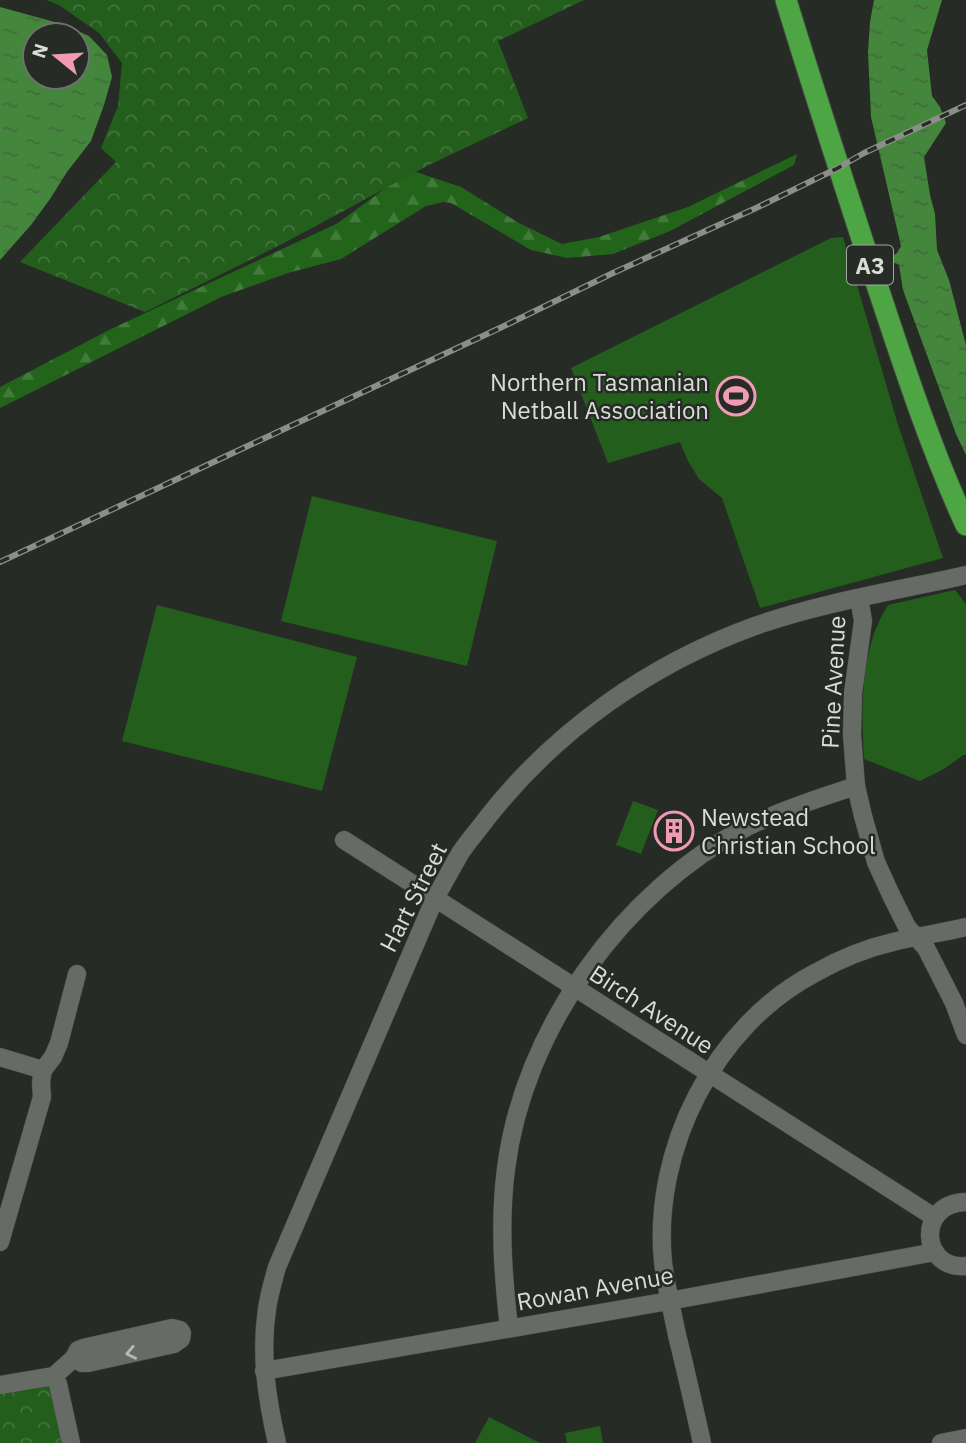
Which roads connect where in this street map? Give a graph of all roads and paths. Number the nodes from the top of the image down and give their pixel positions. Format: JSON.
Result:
{"nodes":[{"id":1,"x":786,"y":0,"type":"edge"},
{"id":2,"x":966,"y":525,"type":"edge"},
{"id":3,"x":966,"y":575,"type":"edge"},
{"id":4,"x":859,"y":598,"type":"junction"},
{"id":5,"x":856,"y":786,"type":"junction"},
{"id":6,"x":344,"y":840,"type":"dead end"},
{"id":7,"x":435,"y":898,"type":"junction"},
{"id":8,"x":966,"y":927,"type":"edge"},
{"id":9,"x":918,"y":938,"type":"junction"},
{"id":10,"x":77,"y":974,"type":"dead end"},
{"id":11,"x":574,"y":987,"type":"junction"},
{"id":12,"x":966,"y":1035,"type":"edge"},
{"id":13,"x":0,"y":1057,"type":"edge"},
{"id":14,"x":43,"y":1070,"type":"junction"},
{"id":15,"x":709,"y":1075,"type":"junction"},
{"id":16,"x":6,"y":1199,"type":"edge"},
{"id":17,"x":966,"y":1202,"type":"edge"},
{"id":18,"x":934,"y":1217,"type":"junction"},
{"id":19,"x":0,"y":1242,"type":"edge"},
{"id":20,"x":934,"y":1252,"type":"junction"},
{"id":21,"x":966,"y":1266,"type":"edge"},
{"id":22,"x":669,"y":1301,"type":"junction"},
{"id":23,"x":509,"y":1328,"type":"junction"},
{"id":24,"x":74,"y":1358,"type":"junction"},
{"id":25,"x":264,"y":1371,"type":"junction"},
{"id":26,"x":54,"y":1376,"type":"junction"},
{"id":27,"x":0,"y":1385,"type":"edge"},
{"id":28,"x":966,"y":1437,"type":"edge"},
{"id":29,"x":71,"y":1443,"type":"edge"},
{"id":30,"x":277,"y":1443,"type":"edge"},
{"id":31,"x":702,"y":1443,"type":"edge"},
{"id":32,"x":941,"y":1443,"type":"edge"}],
"edges":[{"from":1,"to":2,"type":"highway","number":"A3"},
{"from":3,"to":4,"type":"street","name":"Hart Street"},
{"from":4,"to":5,"type":"street","name":"Pine Avenue"},
{"from":4,"to":7,"type":"street","name":"Hart Street"},
{"from":5,"to":9,"type":"street","name":"Pine Avenue"},
{"from":5,"to":11,"type":"street"},
{"from":6,"to":7,"type":"street","name":"Birch Avenue"},
{"from":7,"to":11,"type":"street","name":"Birch Avenue"},
{"from":7,"to":25,"type":"street","name":"Hart Street"},
{"from":8,"to":9,"type":"street"},
{"from":9,"to":12,"type":"street","name":"Pine Avenue"},
{"from":9,"to":15,"type":"street"},
{"from":10,"to":14,"type":"street"},
{"from":11,"to":15,"type":"street","name":"Birch Avenue"},
{"from":11,"to":23,"type":"street"},
{"from":13,"to":14,"type":"street"},
{"from":14,"to":16,"type":"street"},
{"from":15,"to":18,"type":"street","name":"Birch Avenue"},
{"from":15,"to":22,"type":"street"},
{"from":16,"to":19,"type":"street"},
{"from":17,"to":18,"type":"street"},
{"from":18,"to":20,"type":"street"},
{"from":20,"to":21,"type":"street"},
{"from":20,"to":22,"type":"street","name":"Rowan Avenue"},
{"from":22,"to":23,"type":"street","name":"Rowan Avenue"},
{"from":22,"to":31,"type":"street"},
{"from":23,"to":25,"type":"street","name":"Rowan Avenue"},
{"from":24,"to":24,"type":"street","one_way":true},
{"from":24,"to":26,"type":"street"},
{"from":25,"to":30,"type":"street","name":"Hart Street"},
{"from":26,"to":27,"type":"street"},
{"from":26,"to":29,"type":"street"},
{"from":28,"to":32,"type":"street"}]}
